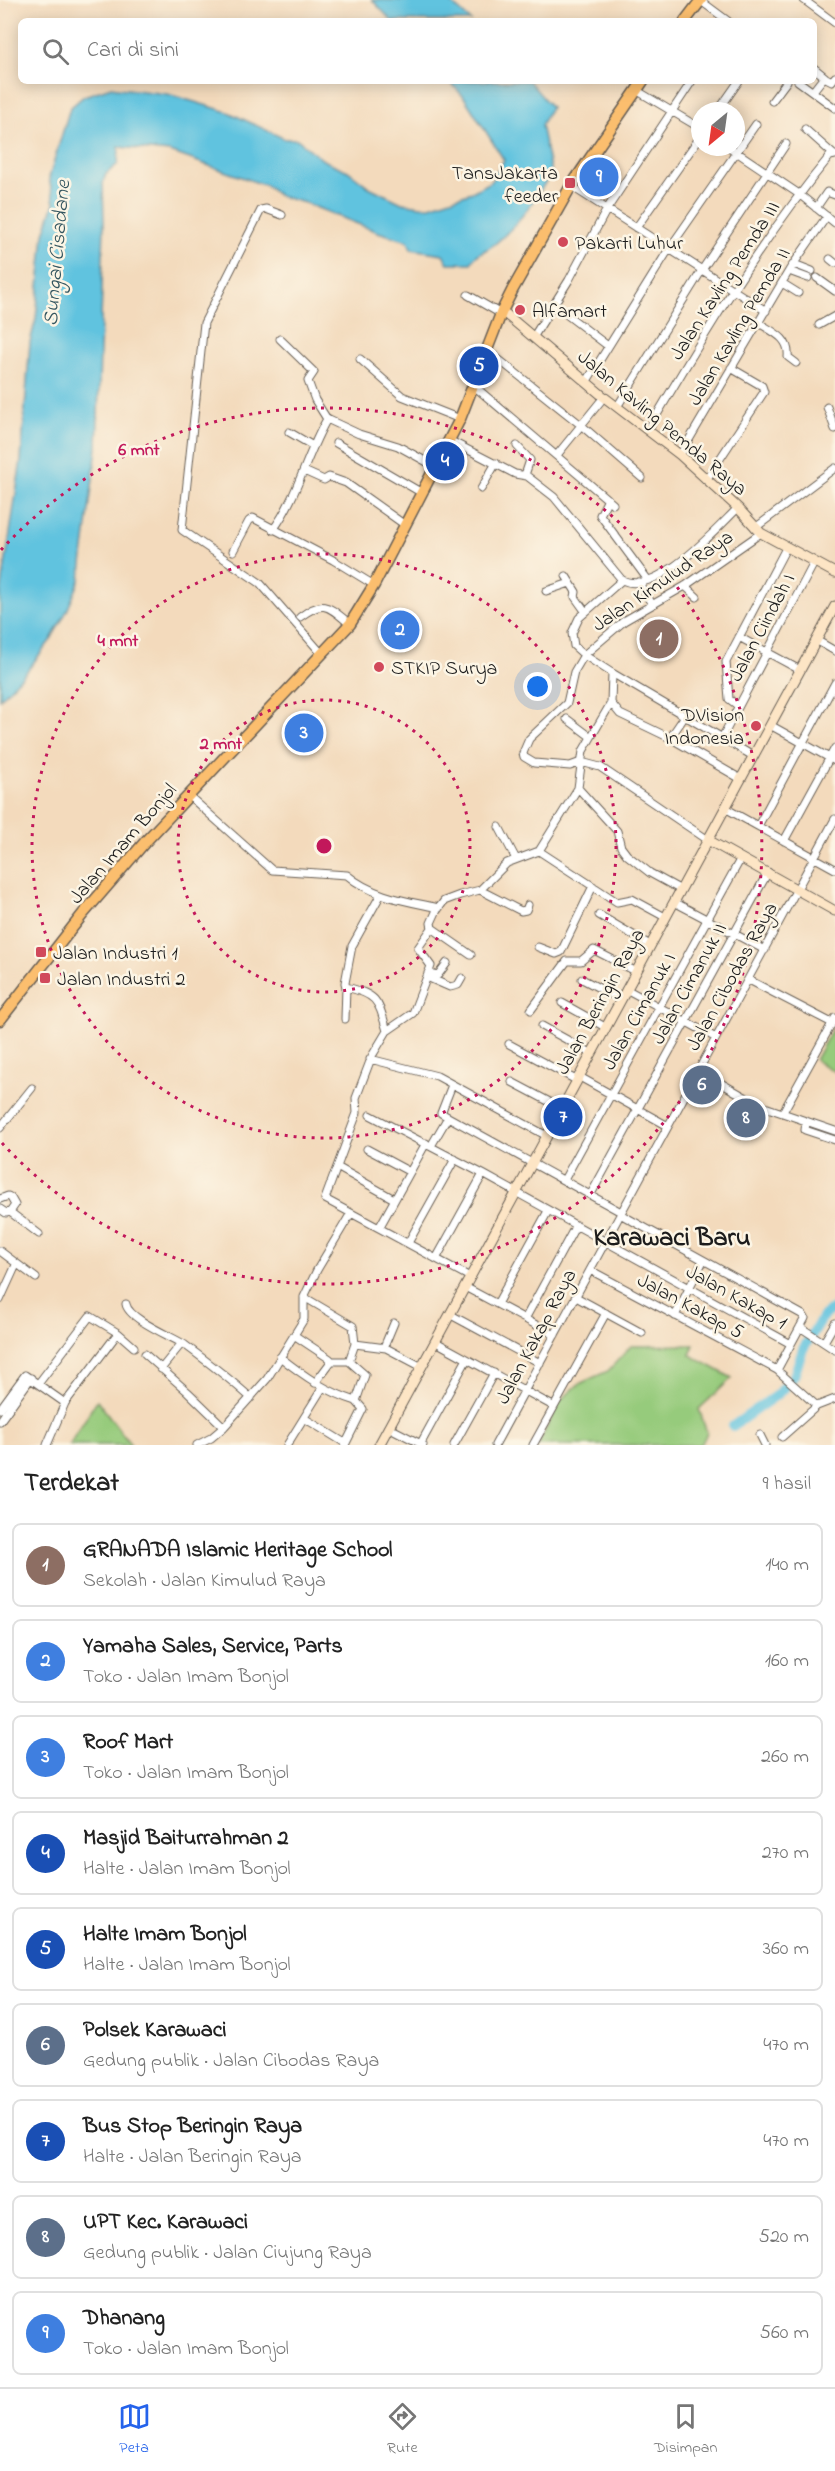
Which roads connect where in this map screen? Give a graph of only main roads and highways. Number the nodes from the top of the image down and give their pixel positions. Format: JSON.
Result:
{"nodes":[{"id":1,"x":701,"y":0,"type":"edge"},
{"id":2,"x":687,"y":18,"type":"edge"},
{"id":3,"x":639,"y":85,"type":"edge"},
{"id":4,"x":0,"y":1020,"type":"edge"}],
"edges":[{"from":1,"to":2,"type":"main road"},
{"from":3,"to":4,"type":"main road","name":"Jalan Imam Bonjol"}]}
